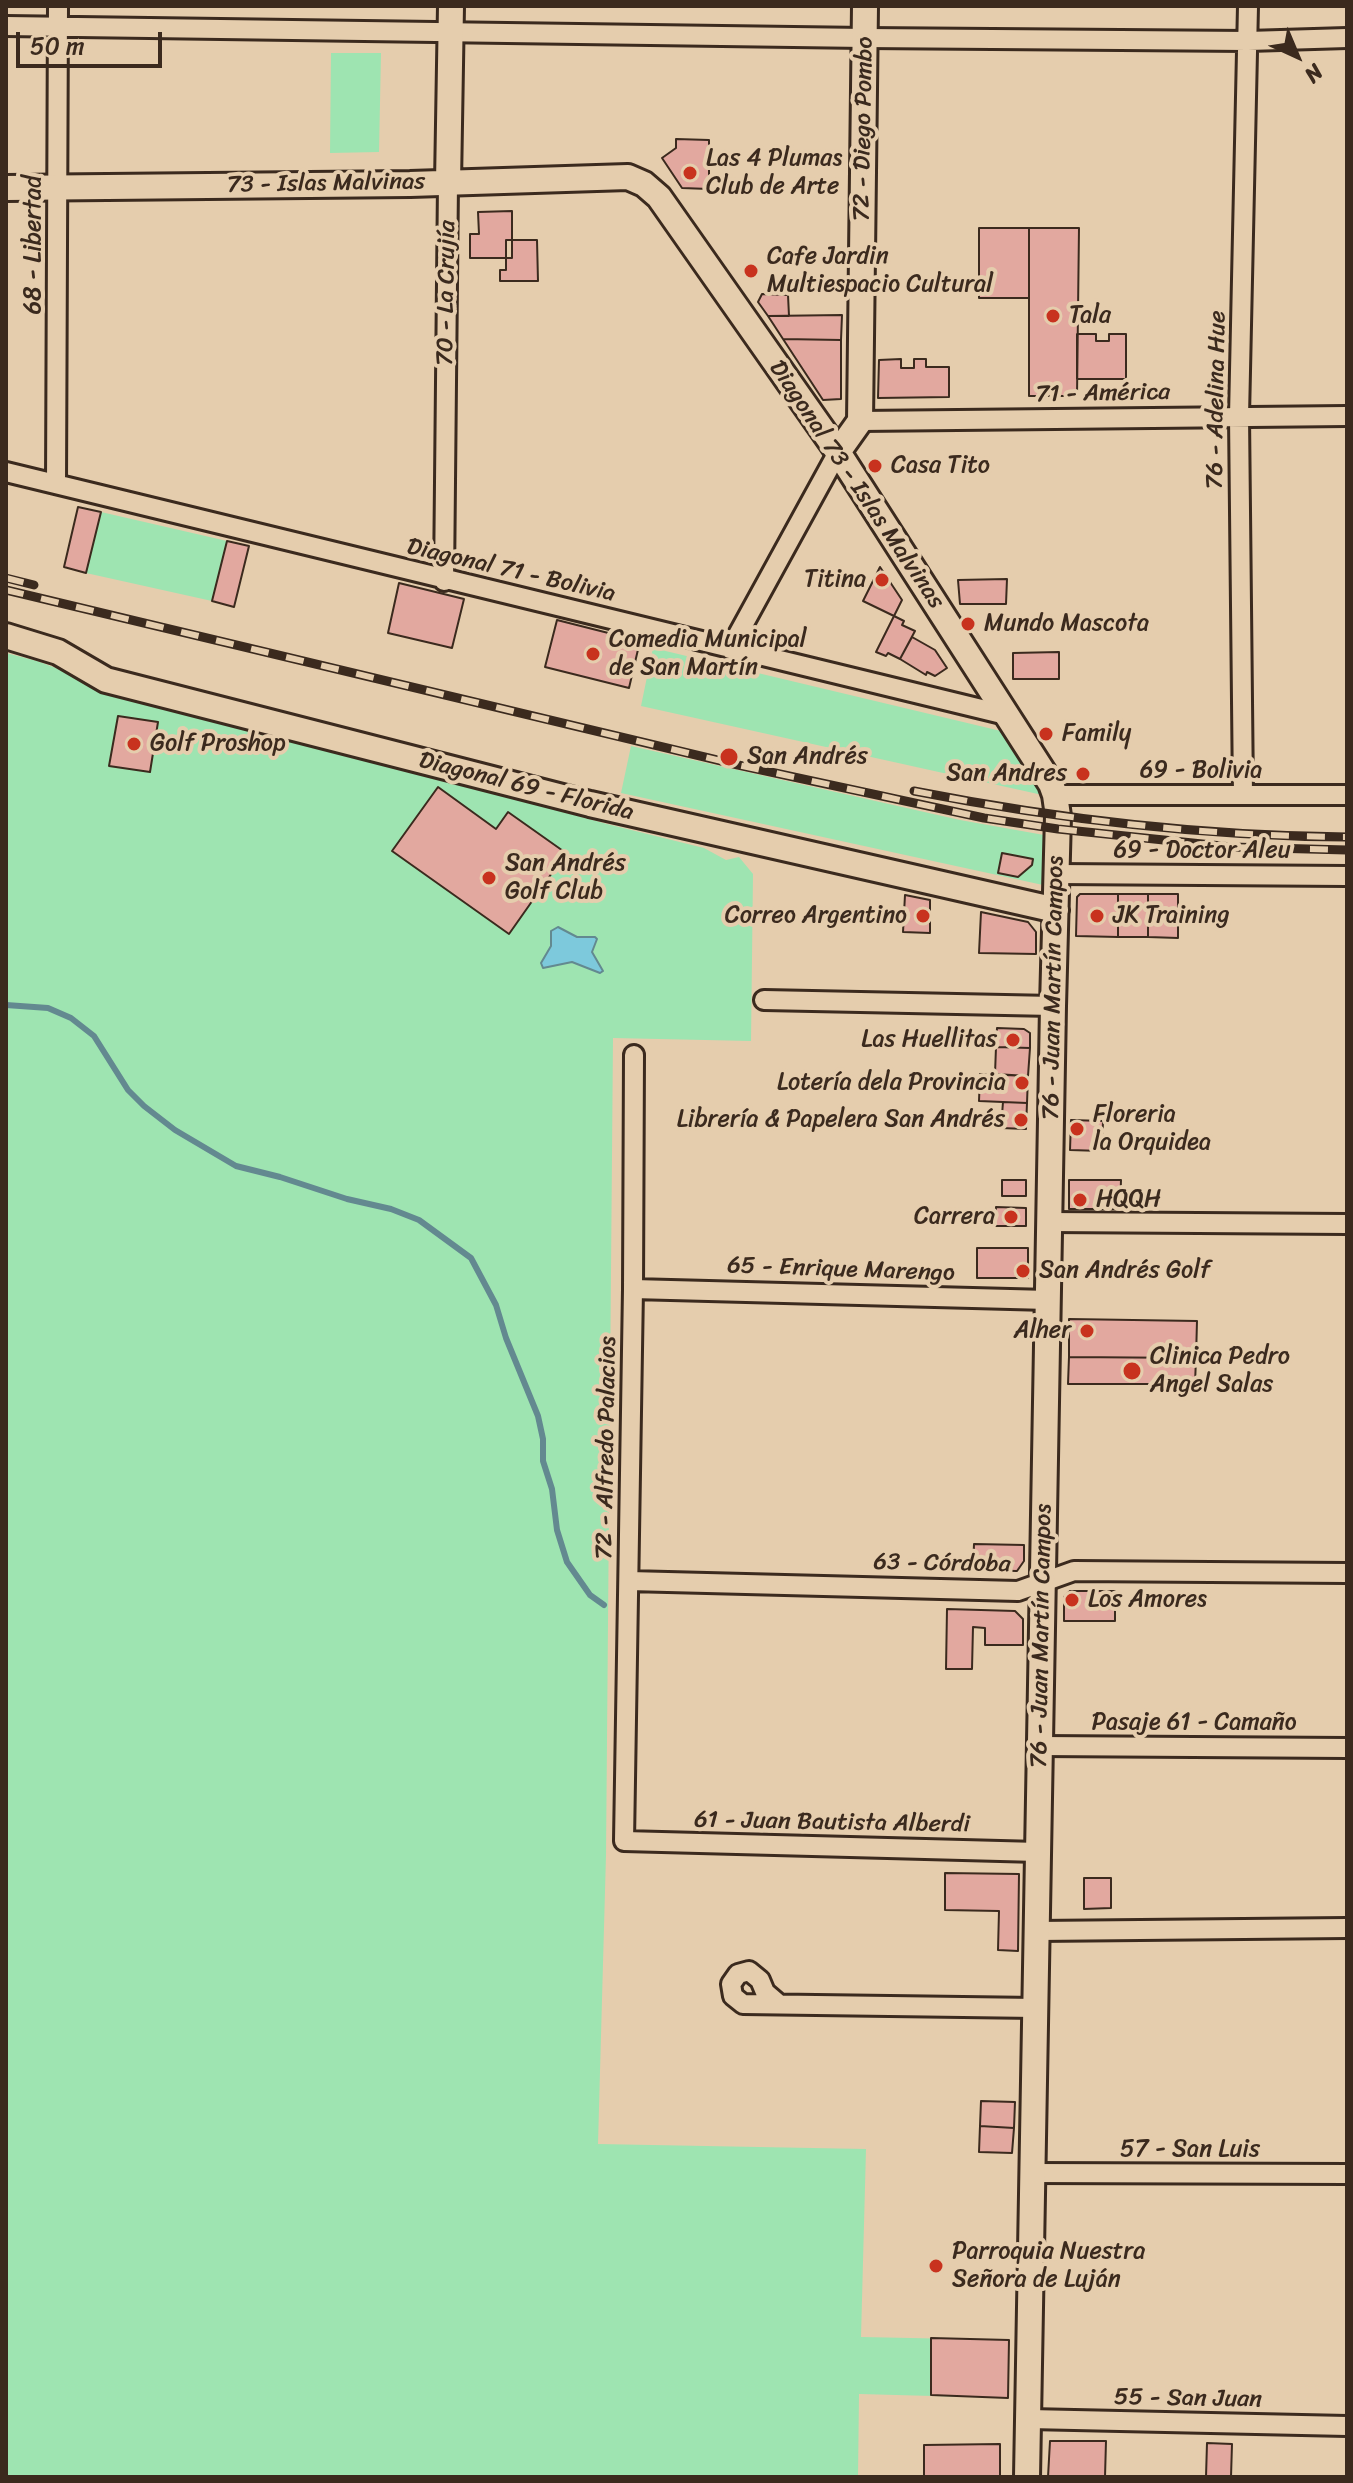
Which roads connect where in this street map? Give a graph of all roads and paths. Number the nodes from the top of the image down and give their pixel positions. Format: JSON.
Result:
{"nodes":[{"id":1,"x":58,"y":6,"type":"edge"},
{"id":2,"x":451,"y":6,"type":"edge"},
{"id":3,"x":865,"y":6,"type":"edge"},
{"id":4,"x":1248,"y":6,"type":"edge"},
{"id":5,"x":6,"y":26,"type":"edge"},
{"id":6,"x":58,"y":27,"type":"junction"},
{"id":7,"x":450,"y":34,"type":"junction"},
{"id":8,"x":865,"y":38,"type":"junction"},
{"id":9,"x":1347,"y":38,"type":"edge"},
{"id":10,"x":1248,"y":41,"type":"junction"},
{"id":11,"x":448,"y":183,"type":"junction"},
{"id":12,"x":644,"y":184,"type":"joint"},
{"id":13,"x":59,"y":187,"type":"junction"},
{"id":14,"x":6,"y":188,"type":"edge"},
{"id":15,"x":1239,"y":416,"type":"junction"},
{"id":16,"x":1347,"y":416,"type":"edge"},
{"id":17,"x":860,"y":421,"type":"junction"},
{"id":18,"x":838,"y":452,"type":"junction"},
{"id":19,"x":6,"y":472,"type":"edge"},
{"id":20,"x":56,"y":484,"type":"junction"},
{"id":21,"x":444,"y":581,"type":"junction"},
{"id":22,"x":6,"y":636,"type":"edge"},
{"id":23,"x":730,"y":649,"type":"junction"},
{"id":24,"x":1006,"y":715,"type":"junction"},
{"id":25,"x":1055,"y":795,"type":"junction"},
{"id":26,"x":1243,"y":795,"type":"junction"},
{"id":27,"x":1347,"y":795,"type":"edge"},
{"id":28,"x":1057,"y":874,"type":"junction"},
{"id":29,"x":1347,"y":876,"type":"edge"},
{"id":30,"x":1056,"y":910,"type":"junction"},
{"id":31,"x":764,"y":1000,"type":"dead end"},
{"id":32,"x":1053,"y":1006,"type":"junction"},
{"id":33,"x":634,"y":1055,"type":"dead end"},
{"id":34,"x":1049,"y":1222,"type":"junction"},
{"id":35,"x":1347,"y":1224,"type":"edge"},
{"id":36,"x":633,"y":1289,"type":"junction"},
{"id":37,"x":1048,"y":1300,"type":"junction"},
{"id":38,"x":1347,"y":1573,"type":"edge"},
{"id":39,"x":629,"y":1581,"type":"junction"},
{"id":40,"x":1043,"y":1581,"type":"junction"},
{"id":41,"x":1040,"y":1746,"type":"junction"},
{"id":42,"x":1347,"y":1748,"type":"edge"},
{"id":43,"x":624,"y":1841,"type":"joint"},
{"id":44,"x":1038,"y":1852,"type":"junction"},
{"id":45,"x":1347,"y":1928,"type":"edge"},
{"id":46,"x":1037,"y":1931,"type":"junction"},
{"id":47,"x":779,"y":2004,"type":"dead end"},
{"id":48,"x":1036,"y":2008,"type":"junction"},
{"id":49,"x":1033,"y":2173,"type":"junction"},
{"id":50,"x":1347,"y":2174,"type":"edge"},
{"id":51,"x":1029,"y":2419,"type":"junction"},
{"id":52,"x":1347,"y":2426,"type":"edge"},
{"id":53,"x":1027,"y":2477,"type":"edge"}],
"edges":[{"from":1,"to":6,"type":"street","name":"68 - Libertad"},
{"from":2,"to":7,"type":"main road","name":"70 - La Crujía"},
{"from":3,"to":8,"type":"main road","name":"72 - Diego Pombo"},
{"from":4,"to":10,"type":"street","name":"76 - Adelina Hue"},
{"from":5,"to":6,"type":"street"},
{"from":6,"to":7,"type":"street"},
{"from":6,"to":13,"type":"street","name":"68 - Libertad"},
{"from":7,"to":8,"type":"street"},
{"from":7,"to":11,"type":"main road","name":"70 - La Crujía"},
{"from":8,"to":10,"type":"street"},
{"from":8,"to":17,"type":"main road","name":"72 - Diego Pombo"},
{"from":9,"to":10,"type":"street"},
{"from":10,"to":15,"type":"street","name":"76 - Adelina Hue"},
{"from":11,"to":12,"type":"main road","name":"73 - Islas Malvinas"},
{"from":11,"to":13,"type":"main road","name":"73 - Islas Malvinas"},
{"from":11,"to":21,"type":"street","name":"70 - La Crujía"},
{"from":12,"to":18,"type":"main road","name":"Diagonal 73 - Islas Malvinas"},
{"from":13,"to":14,"type":"main road","name":"73 - Islas Malvinas"},
{"from":13,"to":20,"type":"street","name":"68 - Libertad"},
{"from":15,"to":16,"type":"street","name":"71 - América"},
{"from":15,"to":17,"type":"street","name":"71 - América"},
{"from":15,"to":26,"type":"street","name":"76 - Adelina Hue"},
{"from":17,"to":18,"type":"main road"},
{"from":18,"to":23,"type":"street"},
{"from":18,"to":24,"type":"main road","name":"Diagonal 73 - Islas Malvinas"},
{"from":19,"to":20,"type":"street","name":"Diagonal 71 - Bolivia"},
{"from":20,"to":21,"type":"street","name":"Diagonal 71 - Bolivia"},
{"from":21,"to":23,"type":"street","name":"Diagonal 71 - Bolivia"},
{"from":22,"to":30,"type":"main road","name":"Diagonal 69 - Florida"},
{"from":23,"to":24,"type":"street","name":"Diagonal 71 - Bolivia"},
{"from":24,"to":25,"type":"main road","name":"Diagonal 73 - Islas Malvinas"},
{"from":25,"to":26,"type":"street","name":"69 - Bolivia"},
{"from":25,"to":28,"type":"main road","name":"76 - Juan Martín Campos"},
{"from":26,"to":27,"type":"street","name":"69 - Bolivia"},
{"from":28,"to":29,"type":"street","name":"69 - Doctor Aleu"},
{"from":28,"to":30,"type":"main road","name":"76 - Juan Martín Campos"},
{"from":30,"to":32,"type":"main road","name":"76 - Juan Martín Campos"},
{"from":31,"to":32,"type":"street"},
{"from":32,"to":34,"type":"main road","name":"76 - Juan Martín Campos"},
{"from":33,"to":36,"type":"street","name":"72 - Alfredo Palacios"},
{"from":34,"to":35,"type":"street"},
{"from":34,"to":37,"type":"main road","name":"76 - Juan Martín Campos"},
{"from":36,"to":37,"type":"street","name":"65 - Enrique Marengo"},
{"from":36,"to":39,"type":"street","name":"72 - Alfredo Palacios"},
{"from":37,"to":40,"type":"main road","name":"76 - Juan Martín Campos"},
{"from":38,"to":40,"type":"street","name":"63 - Córdoba"},
{"from":39,"to":40,"type":"street","name":"63 - Córdoba"},
{"from":39,"to":43,"type":"street","name":"72 - Alfredo Palacios"},
{"from":40,"to":41,"type":"main road","name":"76 - Juan Martín Campos"},
{"from":41,"to":42,"type":"street","name":"Pasaje 61 - Camaño"},
{"from":41,"to":44,"type":"main road","name":"76 - Juan Martín Campos"},
{"from":43,"to":44,"type":"street","name":"61 - Juan Bautista Alberdi"},
{"from":44,"to":46,"type":"main road","name":"76 - Juan Martín Campos"},
{"from":45,"to":46,"type":"street"},
{"from":46,"to":48,"type":"main road","name":"76 - Juan Martín Campos"},
{"from":47,"to":48,"type":"street"},
{"from":48,"to":49,"type":"main road","name":"76 - Juan Martín Campos"},
{"from":49,"to":50,"type":"street","name":"57 - San Luis"},
{"from":49,"to":51,"type":"main road","name":"76 - Juan Martín Campos"},
{"from":51,"to":52,"type":"street","name":"55 - San Juan"},
{"from":51,"to":53,"type":"main road","name":"76 - Juan Martín Campos"}]}
